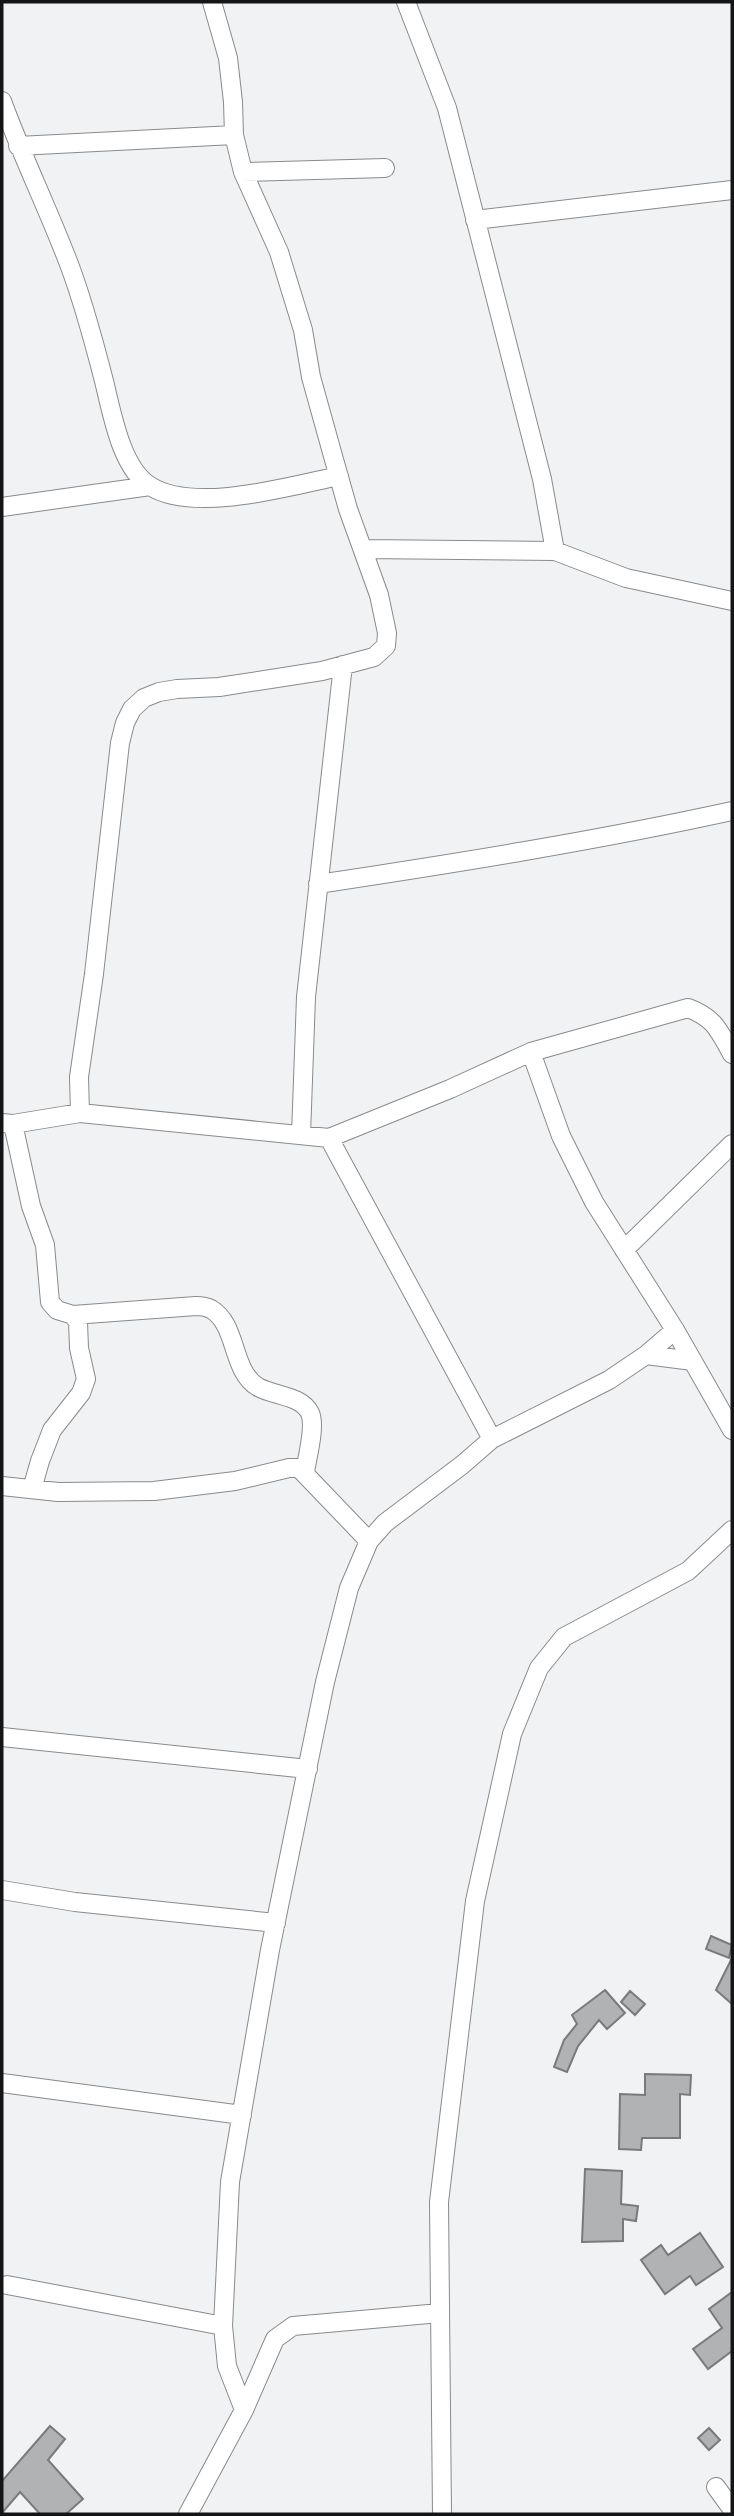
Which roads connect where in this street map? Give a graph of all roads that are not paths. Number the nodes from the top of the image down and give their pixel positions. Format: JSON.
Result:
{"nodes":[{"id":1,"x":212,"y":2,"type":"edge"},
{"id":2,"x":406,"y":2,"type":"edge"},
{"id":3,"x":2,"y":101,"type":"edge"},
{"id":4,"x":234,"y":135,"type":"junction"},
{"id":5,"x":18,"y":146,"type":"junction"},
{"id":6,"x":385,"y":168,"type":"dead end"},
{"id":7,"x":243,"y":172,"type":"junction"},
{"id":8,"x":732,"y":190,"type":"edge"},
{"id":9,"x":475,"y":220,"type":"junction"},
{"id":10,"x":339,"y":476,"type":"junction"},
{"id":11,"x":150,"y":486,"type":"junction"},
{"id":12,"x":2,"y":507,"type":"edge"},
{"id":13,"x":363,"y":549,"type":"junction"},
{"id":14,"x":555,"y":551,"type":"junction"},
{"id":15,"x":732,"y":601,"type":"edge"},
{"id":16,"x":344,"y":665,"type":"junction"},
{"id":17,"x":732,"y":811,"type":"edge"},
{"id":18,"x":318,"y":884,"type":"junction"},
{"id":19,"x":531,"y":1052,"type":"junction"},
{"id":20,"x":732,"y":1055,"type":"edge"},
{"id":21,"x":80,"y":1113,"type":"junction"},
{"id":22,"x":7,"y":1124,"type":"edge"},
{"id":23,"x":300,"y":1135,"type":"junction"},
{"id":24,"x":329,"y":1138,"type":"junction"},
{"id":25,"x":732,"y":1144,"type":"edge"},
{"id":26,"x":625,"y":1250,"type":"junction"},
{"id":27,"x":73,"y":1315,"type":"junction"},
{"id":28,"x":675,"y":1330,"type":"junction"},
{"id":29,"x":646,"y":1355,"type":"junction"},
{"id":30,"x":693,"y":1361,"type":"junction"},
{"id":31,"x":732,"y":1430,"type":"edge"},
{"id":32,"x":492,"y":1439,"type":"junction"},
{"id":33,"x":305,"y":1472,"type":"junction"},
{"id":34,"x":13,"y":1490,"type":"edge"},
{"id":35,"x":732,"y":1530,"type":"edge"},
{"id":36,"x":369,"y":1541,"type":"junction"},
{"id":37,"x":2,"y":1737,"type":"edge"},
{"id":38,"x":308,"y":1769,"type":"junction"},
{"id":39,"x":2,"y":1890,"type":"edge"},
{"id":40,"x":276,"y":1923,"type":"junction"},
{"id":41,"x":2,"y":2083,"type":"edge"},
{"id":42,"x":242,"y":2115,"type":"junction"},
{"id":43,"x":7,"y":2285,"type":"dead end"},
{"id":44,"x":440,"y":2313,"type":"junction"},
{"id":45,"x":223,"y":2326,"type":"junction"},
{"id":46,"x":244,"y":2410,"type":"junction"},
{"id":47,"x":716,"y":2487,"type":"dead end"},
{"id":48,"x":732,"y":2509,"type":"edge"},
{"id":49,"x":188,"y":2514,"type":"edge"},
{"id":50,"x":442,"y":2514,"type":"edge"}],
"edges":[{"from":1,"to":4,"type":"street"},
{"from":2,"to":9,"type":"street"},
{"from":3,"to":5,"type":"street"},
{"from":4,"to":5,"type":"street"},
{"from":4,"to":7,"type":"street"},
{"from":5,"to":11,"type":"street"},
{"from":6,"to":7,"type":"street"},
{"from":7,"to":10,"type":"street"},
{"from":8,"to":9,"type":"street"},
{"from":9,"to":14,"type":"street"},
{"from":10,"to":11,"type":"street"},
{"from":10,"to":13,"type":"street"},
{"from":11,"to":12,"type":"street"},
{"from":13,"to":14,"type":"street"},
{"from":13,"to":16,"type":"street"},
{"from":14,"to":15,"type":"street"},
{"from":16,"to":18,"type":"street"},
{"from":16,"to":21,"type":"street"},
{"from":17,"to":18,"type":"street"},
{"from":18,"to":23,"type":"street"},
{"from":19,"to":20,"type":"street"},
{"from":19,"to":24,"type":"street"},
{"from":19,"to":26,"type":"street"},
{"from":21,"to":22,"type":"street"},
{"from":21,"to":23,"type":"street"},
{"from":22,"to":27,"type":"street"},
{"from":23,"to":24,"type":"street"},
{"from":24,"to":32,"type":"street"},
{"from":25,"to":26,"type":"street"},
{"from":26,"to":28,"type":"street"},
{"from":27,"to":33,"type":"street"},
{"from":27,"to":34,"type":"street"},
{"from":28,"to":29,"type":"street"},
{"from":28,"to":30,"type":"street"},
{"from":29,"to":30,"type":"street"},
{"from":29,"to":32,"type":"street"},
{"from":30,"to":31,"type":"street"},
{"from":32,"to":36,"type":"street"},
{"from":33,"to":34,"type":"street"},
{"from":33,"to":36,"type":"street"},
{"from":35,"to":44,"type":"street"},
{"from":36,"to":38,"type":"street"},
{"from":37,"to":38,"type":"street"},
{"from":38,"to":40,"type":"street"},
{"from":39,"to":40,"type":"street"},
{"from":40,"to":42,"type":"street"},
{"from":41,"to":42,"type":"street"},
{"from":42,"to":45,"type":"street"},
{"from":43,"to":45,"type":"street"},
{"from":44,"to":46,"type":"street"},
{"from":44,"to":50,"type":"street"},
{"from":45,"to":46,"type":"street"},
{"from":46,"to":49,"type":"street"},
{"from":47,"to":48,"type":"street"}]}
